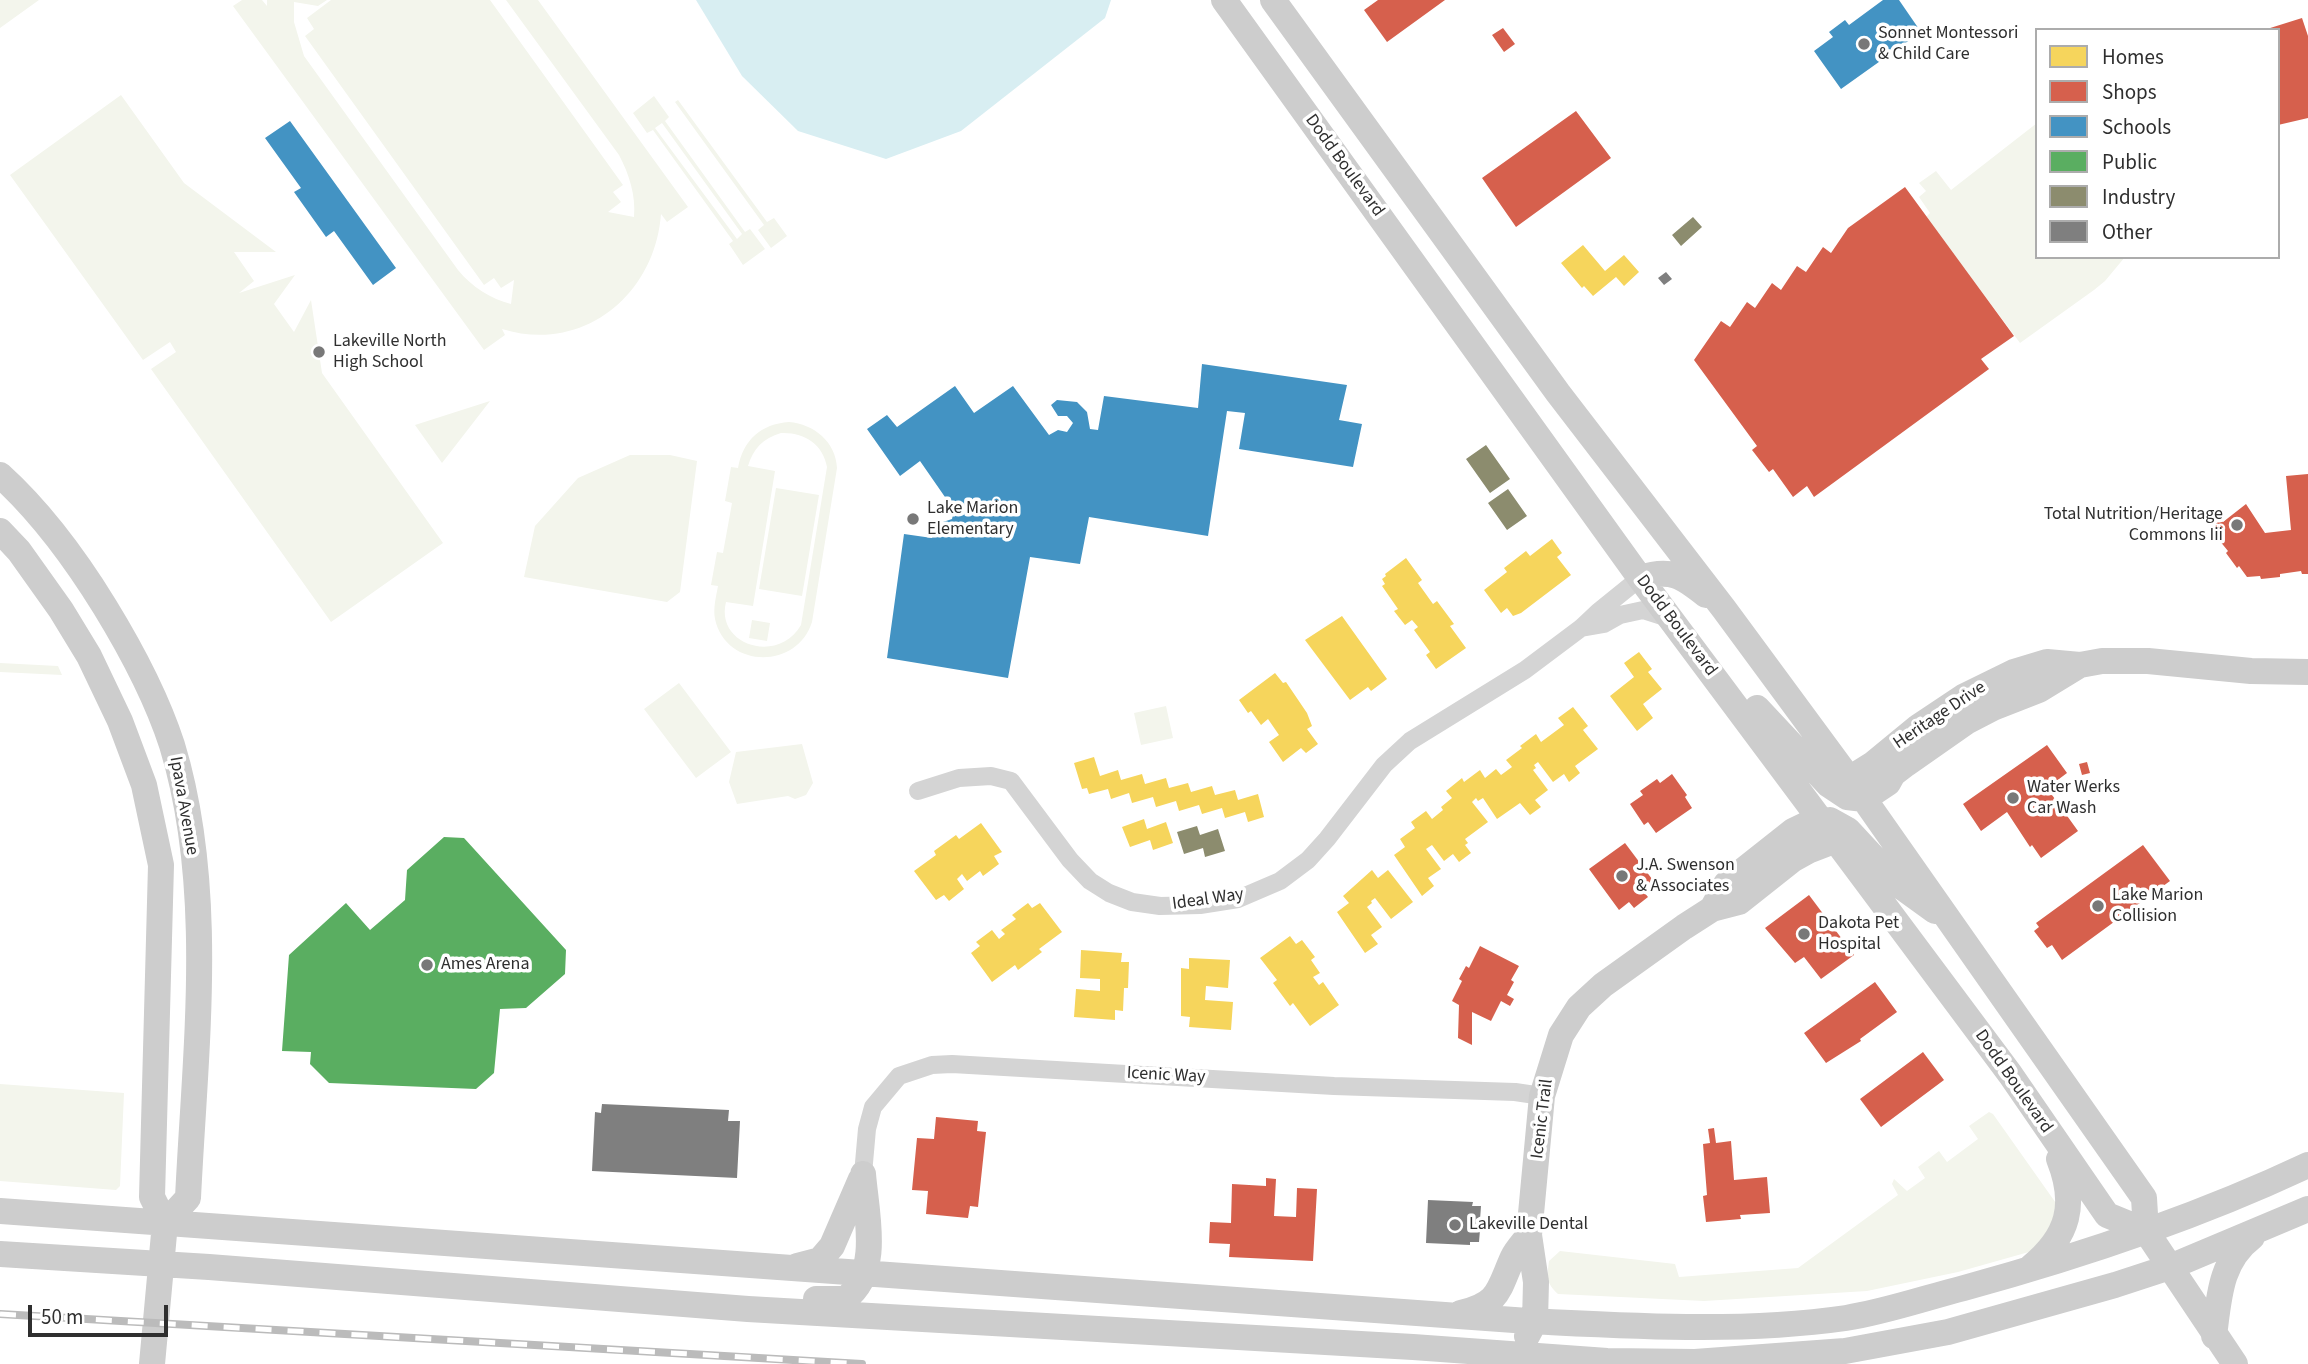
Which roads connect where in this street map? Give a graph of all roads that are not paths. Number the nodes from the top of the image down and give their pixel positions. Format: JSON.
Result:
{"nodes":[{"id":1,"x":1224,"y":0,"type":"edge"},
{"id":2,"x":1273,"y":0,"type":"edge"},
{"id":3,"x":0,"y":475,"type":"edge"},
{"id":4,"x":0,"y":531,"type":"edge"},
{"id":5,"x":1640,"y":578,"type":"junction"},
{"id":6,"x":1724,"y":608,"type":"junction"},
{"id":7,"x":1671,"y":619,"type":"junction"},
{"id":8,"x":1581,"y":628,"type":"junction"},
{"id":9,"x":2308,"y":672,"type":"edge"},
{"id":10,"x":1713,"y":674,"type":"junction"},
{"id":11,"x":1856,"y":789,"type":"junction"},
{"id":12,"x":918,"y":790,"type":"dead end"},
{"id":13,"x":1820,"y":818,"type":"junction"},
{"id":14,"x":1836,"y":840,"type":"junction"},
{"id":15,"x":1712,"y":909,"type":"junction"},
{"id":16,"x":1953,"y":925,"type":"junction"},
{"id":17,"x":1542,"y":1096,"type":"junction"},
{"id":18,"x":2049,"y":1131,"type":"junction"},
{"id":19,"x":2308,"y":1165,"type":"edge"},
{"id":20,"x":863,"y":1174,"type":"junction"},
{"id":21,"x":2308,"y":1209,"type":"edge"},
{"id":22,"x":0,"y":1211,"type":"edge"},
{"id":23,"x":165,"y":1223,"type":"junction"},
{"id":24,"x":2262,"y":1229,"type":"junction"},
{"id":25,"x":2146,"y":1231,"type":"junction"},
{"id":26,"x":1529,"y":1235,"type":"junction"},
{"id":27,"x":0,"y":1254,"type":"edge"},
{"id":28,"x":160,"y":1266,"type":"junction"},
{"id":29,"x":785,"y":1267,"type":"junction"},
{"id":30,"x":2170,"y":1267,"type":"junction"},
{"id":31,"x":2026,"y":1271,"type":"junction"},
{"id":32,"x":864,"y":1273,"type":"junction"},
{"id":33,"x":748,"y":1309,"type":"junction"},
{"id":34,"x":1453,"y":1315,"type":"junction"},
{"id":35,"x":1535,"y":1321,"type":"junction"},
{"id":36,"x":2214,"y":1336,"type":"junction"},
{"id":37,"x":1437,"y":1349,"type":"junction"},
{"id":38,"x":152,"y":1364,"type":"edge"},
{"id":39,"x":2235,"y":1364,"type":"edge"}],
"edges":[{"from":1,"to":5,"type":"main road","name":"Dodd Boulevard"},
{"from":2,"to":6,"type":"main road"},
{"from":3,"to":23,"type":"main road","name":"Ipava Avenue"},
{"from":4,"to":23,"type":"main road","name":"Ipava Avenue"},
{"from":5,"to":6,"type":"main road"},
{"from":5,"to":7,"type":"main road","name":"Dodd Boulevard"},
{"from":5,"to":8,"type":"street","name":"Ideal Way"},
{"from":6,"to":11,"type":"main road"},
{"from":7,"to":8,"type":"street","name":"Ideal Way"},
{"from":7,"to":10,"type":"main road","name":"Dodd Boulevard"},
{"from":8,"to":12,"type":"street","name":"Ideal Way"},
{"from":9,"to":11,"type":"main road","name":"Heritage Drive"},
{"from":10,"to":11,"type":"main road"},
{"from":10,"to":13,"type":"main road","name":"Dodd Boulevard"},
{"from":11,"to":16,"type":"main road"},
{"from":13,"to":14,"type":"main road","name":"Dodd Boulevard"},
{"from":13,"to":15,"type":"main road","name":"Icenic Trail"},
{"from":13,"to":16,"type":"main road"},
{"from":14,"to":15,"type":"main road","name":"Icenic Trail"},
{"from":14,"to":18,"type":"main road","name":"Dodd Boulevard"},
{"from":15,"to":17,"type":"main road","name":"Icenic Trail"},
{"from":16,"to":25,"type":"main road"},
{"from":17,"to":20,"type":"street","name":"Icenic Way"},
{"from":17,"to":26,"type":"main road","name":"Icenic Trail"},
{"from":18,"to":25,"type":"main road","name":"Dodd Boulevard"},
{"from":18,"to":31,"type":"main road"},
{"from":19,"to":25,"type":"main road"},
{"from":20,"to":29,"type":"main road"},
{"from":20,"to":32,"type":"main road"},
{"from":21,"to":24,"type":"main road"},
{"from":22,"to":23,"type":"main road"},
{"from":23,"to":28,"type":"main road","name":"Ipava Avenue"},
{"from":23,"to":29,"type":"main road"},
{"from":24,"to":30,"type":"main road"},
{"from":24,"to":36,"type":"main road"},
{"from":25,"to":30,"type":"main road"},
{"from":25,"to":31,"type":"main road"},
{"from":26,"to":34,"type":"main road","name":"Icenic Trail"},
{"from":26,"to":35,"type":"main road","name":"Icenic Trail"},
{"from":27,"to":28,"type":"main road"},
{"from":28,"to":33,"type":"main road"},
{"from":28,"to":38,"type":"main road","name":"Ipava Avenue"},
{"from":29,"to":32,"type":"main road"},
{"from":30,"to":36,"type":"main road"},
{"from":30,"to":37,"type":"main road"},
{"from":31,"to":35,"type":"main road"},
{"from":32,"to":33,"type":"main road"},
{"from":32,"to":34,"type":"main road"},
{"from":33,"to":37,"type":"main road"},
{"from":34,"to":35,"type":"main road"},
{"from":35,"to":37,"type":"main road"},
{"from":36,"to":39,"type":"main road"}]}
